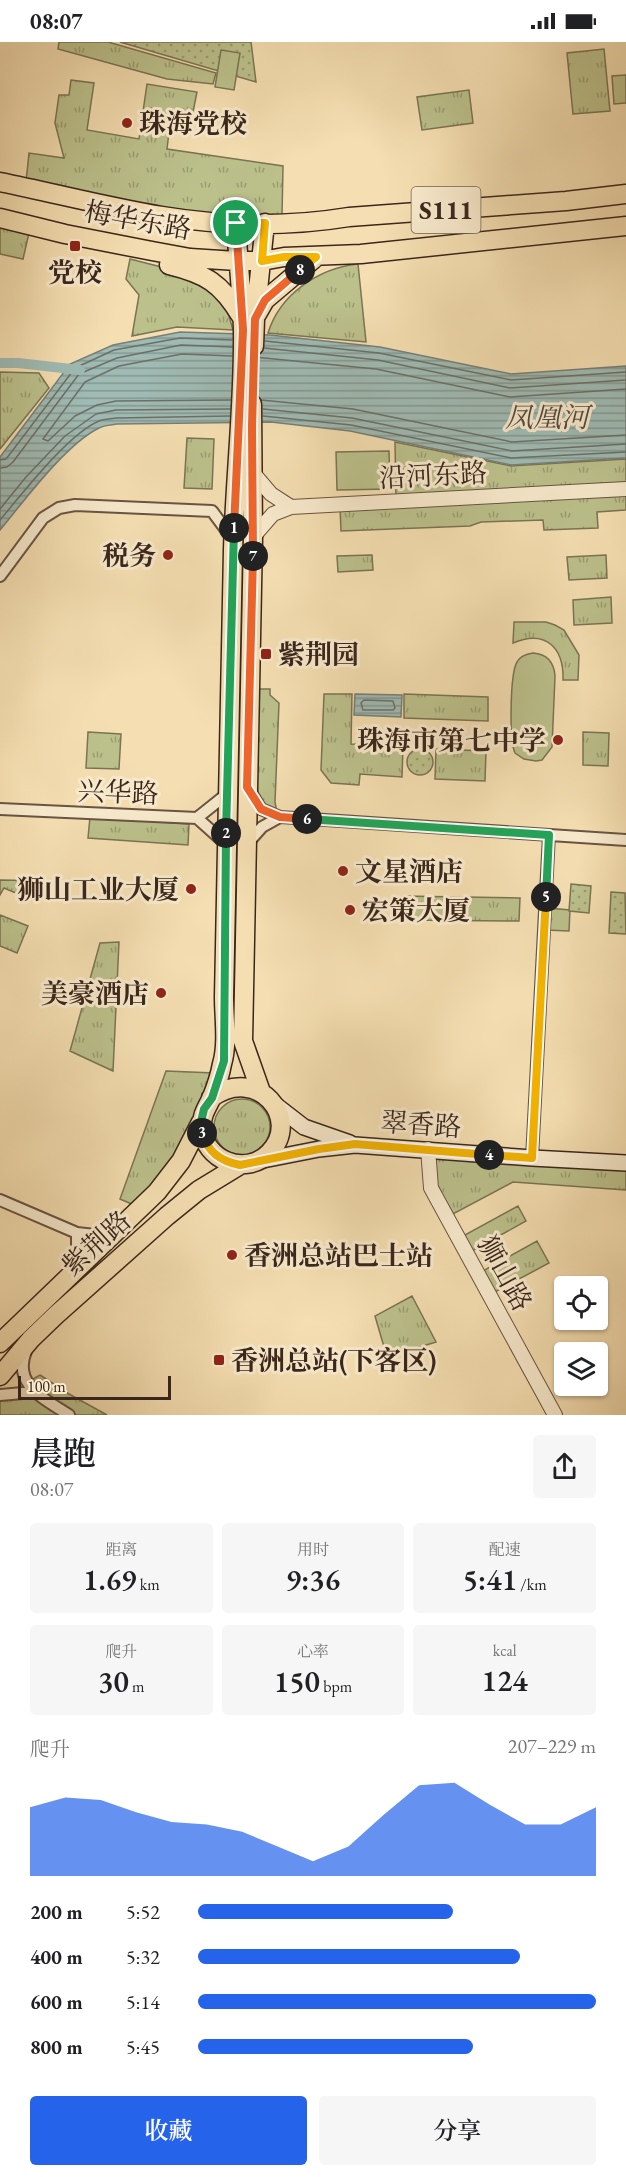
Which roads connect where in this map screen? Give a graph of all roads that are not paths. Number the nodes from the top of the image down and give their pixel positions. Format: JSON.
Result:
{"nodes":[{"id":1,"x":0,"y":182,"type":"edge"},
{"id":2,"x":626,"y":195,"type":"edge"},
{"id":3,"x":0,"y":218,"type":"edge"},
{"id":4,"x":236,"y":223,"type":"junction"},
{"id":5,"x":265,"y":223,"type":"junction"},
{"id":6,"x":626,"y":226,"type":"edge"},
{"id":7,"x":94,"y":239,"type":"junction"},
{"id":8,"x":316,"y":257,"type":"junction"},
{"id":9,"x":237,"y":261,"type":"junction"},
{"id":10,"x":262,"y":261,"type":"junction"},
{"id":11,"x":249,"y":323,"type":"junction"},
{"id":12,"x":245,"y":427,"type":"junction"},
{"id":13,"x":254,"y":474,"type":"junction"},
{"id":14,"x":626,"y":489,"type":"edge"},
{"id":15,"x":234,"y":507,"type":"junction"},
{"id":16,"x":253,"y":507,"type":"junction"},
{"id":17,"x":291,"y":507,"type":"junction"},
{"id":18,"x":212,"y":511,"type":"junction"},
{"id":19,"x":253,"y":537,"type":"junction"},
{"id":20,"x":233,"y":541,"type":"junction"},
{"id":21,"x":0,"y":576,"type":"edge"},
{"id":22,"x":247,"y":787,"type":"junction"},
{"id":23,"x":226,"y":794,"type":"junction"},
{"id":24,"x":0,"y":809,"type":"edge"},
{"id":25,"x":280,"y":817,"type":"junction"},
{"id":26,"x":197,"y":818,"type":"junction"},
{"id":27,"x":549,"y":835,"type":"junction"},
{"id":28,"x":626,"y":840,"type":"edge"},
{"id":29,"x":225,"y":843,"type":"junction"},
{"id":30,"x":246,"y":845,"type":"junction"},
{"id":31,"x":212,"y":1098,"type":"junction"},
{"id":32,"x":267,"y":1098,"type":"junction"},
{"id":33,"x":201,"y":1122,"type":"junction"},
{"id":34,"x":355,"y":1144,"type":"junction"},
{"id":35,"x":428,"y":1149,"type":"junction"},
{"id":36,"x":532,"y":1158,"type":"junction"},
{"id":37,"x":249,"y":1163,"type":"junction"},
{"id":38,"x":626,"y":1163,"type":"edge"},
{"id":39,"x":0,"y":1200,"type":"edge"},
{"id":40,"x":119,"y":1228,"type":"junction"},
{"id":41,"x":77,"y":1233,"type":"junction"},
{"id":42,"x":68,"y":1277,"type":"junction"},
{"id":43,"x":31,"y":1339,"type":"junction"},
{"id":44,"x":0,"y":1343,"type":"edge"},
{"id":45,"x":0,"y":1376,"type":"edge"},
{"id":46,"x":34,"y":1392,"type":"junction"},
{"id":47,"x":0,"y":1395,"type":"edge"},
{"id":48,"x":69,"y":1415,"type":"edge"},
{"id":49,"x":555,"y":1415,"type":"edge"}],
"edges":[{"from":1,"to":4,"type":"main road","name":"梅华东路","number":"S111"},
{"from":2,"to":5,"type":"main road","name":"梅华东路","number":"S111"},
{"from":3,"to":7,"type":"main road","name":"梅华东路","number":"S111"},
{"from":4,"to":5,"type":"main road","name":"梅华东路","number":"S111"},
{"from":4,"to":9,"type":"main road"},
{"from":5,"to":10,"type":"main road"},
{"from":6,"to":8,"type":"main road","name":"梅华东路","number":"S111"},
{"from":7,"to":9,"type":"main road","name":"梅华东路","number":"S111"},
{"from":7,"to":11,"type":"main road"},
{"from":8,"to":10,"type":"main road","name":"梅华东路","number":"S111"},
{"from":8,"to":11,"type":"main road"},
{"from":9,"to":10,"type":"main road","name":"梅华东路","number":"S111"},
{"from":9,"to":11,"type":"main road"},
{"from":10,"to":11,"type":"main road"},
{"from":11,"to":12,"type":"main road"},
{"from":12,"to":13,"type":"main road"},
{"from":12,"to":15,"type":"main road"},
{"from":13,"to":16,"type":"main road"},
{"from":13,"to":17,"type":"street"},
{"from":14,"to":17,"type":"street","name":"沿河东路"},
{"from":15,"to":16,"type":"street"},
{"from":15,"to":18,"type":"street"},
{"from":15,"to":20,"type":"main road"},
{"from":16,"to":17,"type":"street"},
{"from":16,"to":19,"type":"main road"},
{"from":17,"to":19,"type":"street","name":"沿河东路"},
{"from":18,"to":20,"type":"street"},
{"from":18,"to":21,"type":"street"},
{"from":19,"to":22,"type":"main road"},
{"from":20,"to":23,"type":"main road"},
{"from":22,"to":25,"type":"street"},
{"from":22,"to":30,"type":"main road"},
{"from":23,"to":26,"type":"street"},
{"from":23,"to":29,"type":"main road"},
{"from":24,"to":26,"type":"street","name":"兴华路"},
{"from":25,"to":27,"type":"street"},
{"from":25,"to":30,"type":"street"},
{"from":26,"to":29,"type":"street","name":"兴华路"},
{"from":27,"to":28,"type":"street"},
{"from":27,"to":36,"type":"street"},
{"from":29,"to":31,"type":"main road"},
{"from":30,"to":32,"type":"main road"},
{"from":31,"to":32,"type":"main road"},
{"from":31,"to":33,"type":"main road"},
{"from":32,"to":34,"type":"main road"},
{"from":32,"to":37,"type":"main road"},
{"from":33,"to":37,"type":"main road"},
{"from":33,"to":40,"type":"main road","name":"紫荆路"},
{"from":34,"to":35,"type":"main road","name":"翠香路"},
{"from":34,"to":37,"type":"main road"},
{"from":35,"to":36,"type":"main road","name":"翠香路"},
{"from":35,"to":49,"type":"street","name":"狮山路"},
{"from":36,"to":38,"type":"main road","name":"翠香路"},
{"from":37,"to":43,"type":"main road","name":"紫荆路"},
{"from":39,"to":41,"type":"street"},
{"from":40,"to":41,"type":"street"},
{"from":40,"to":42,"type":"main road","name":"紫荆路"},
{"from":41,"to":42,"type":"street"},
{"from":42,"to":44,"type":"main road","name":"紫荆路"},
{"from":43,"to":45,"type":"main road","name":"紫荆路"},
{"from":43,"to":46,"type":"street"},
{"from":46,"to":47,"type":"street"},
{"from":46,"to":48,"type":"street"}]}
